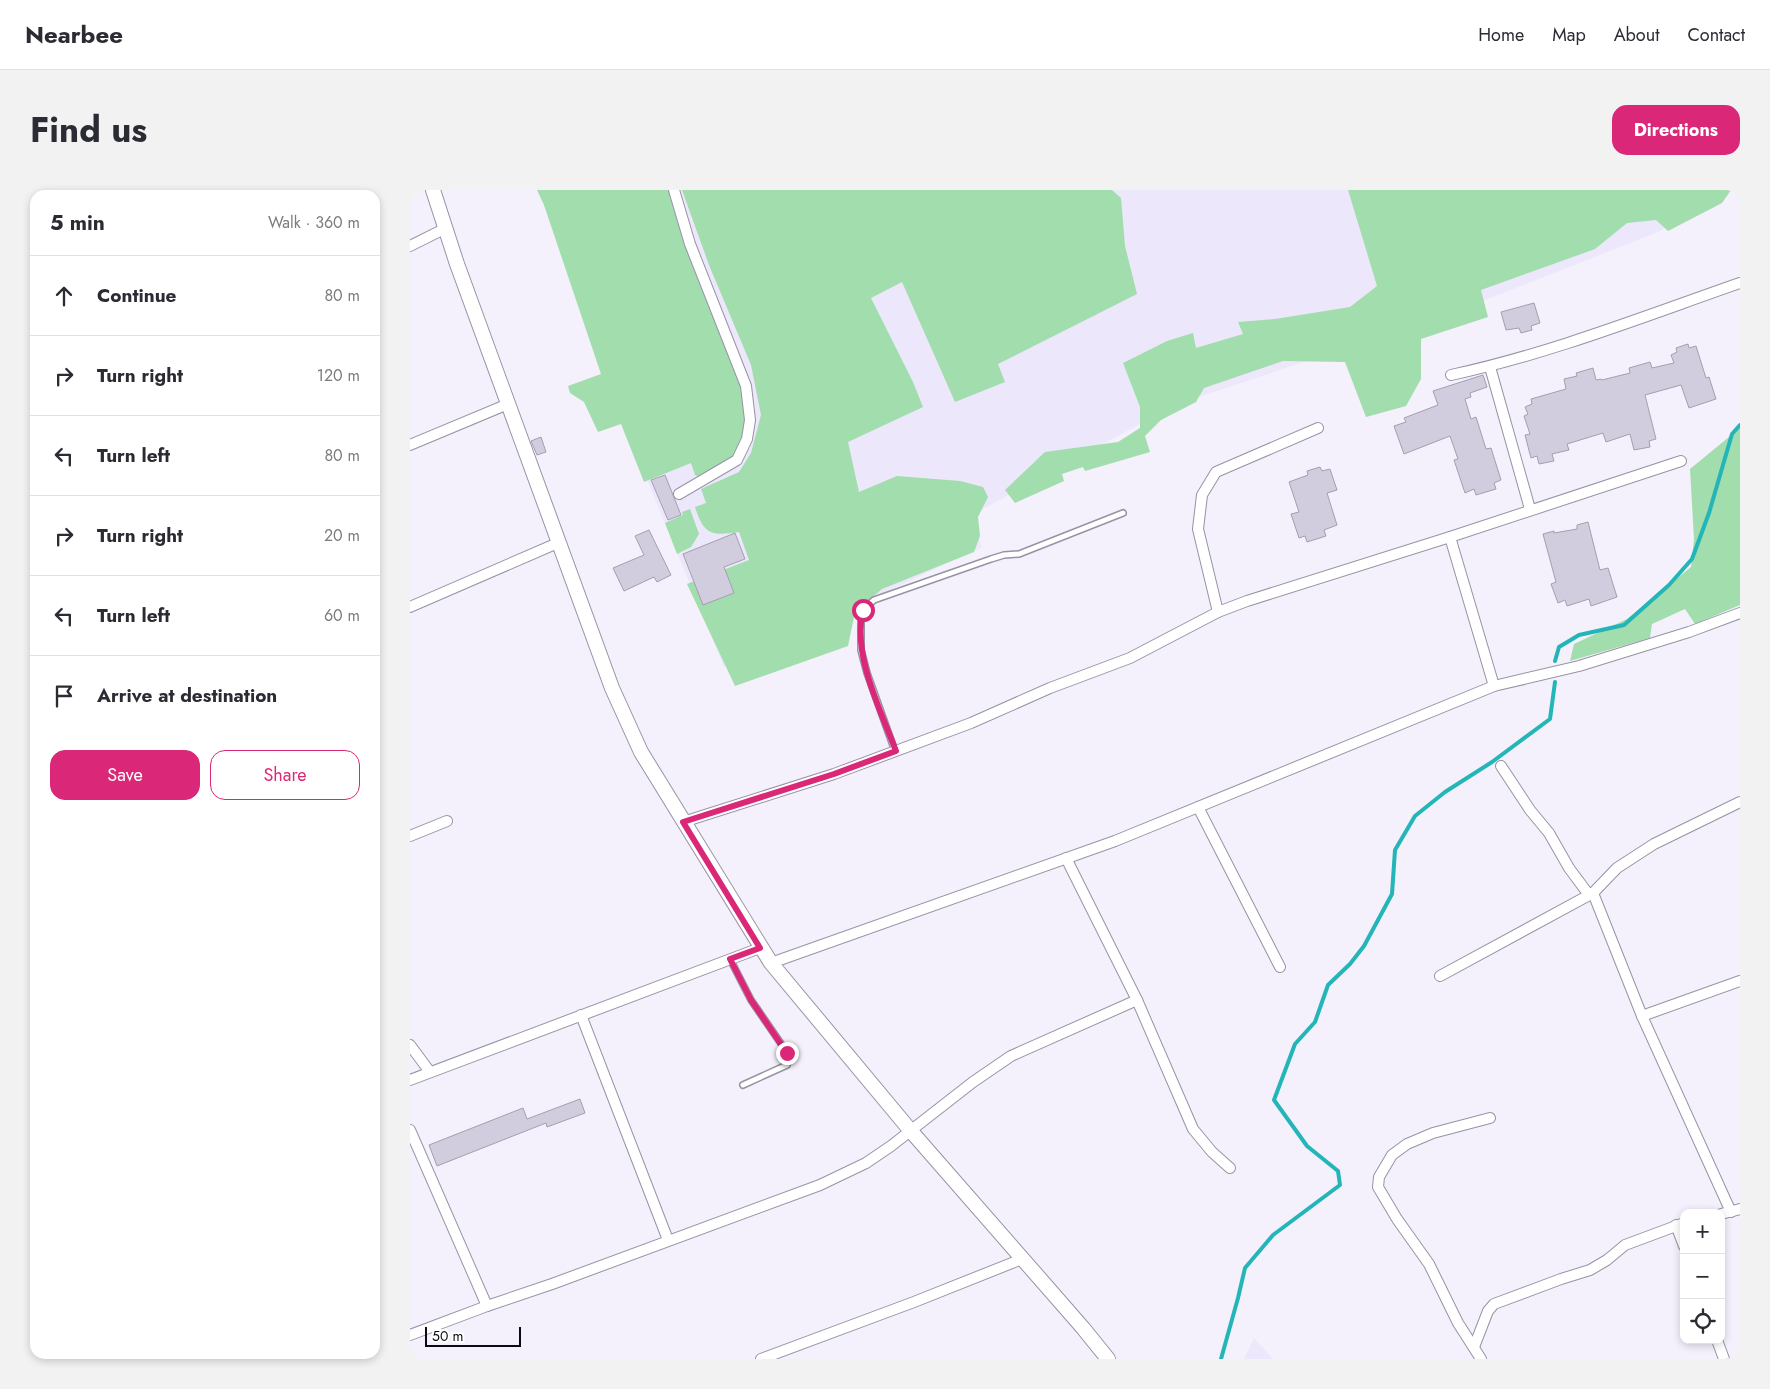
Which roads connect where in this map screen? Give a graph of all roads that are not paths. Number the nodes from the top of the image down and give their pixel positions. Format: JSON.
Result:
{"nodes":[{"id":1,"x":434,"y":190,"type":"edge"},
{"id":2,"x":674,"y":190,"type":"edge"},
{"id":3,"x":446,"y":228,"type":"junction"},
{"id":4,"x":410,"y":246,"type":"edge"},
{"id":5,"x":1740,"y":283,"type":"edge"},
{"id":6,"x":1490,"y":367,"type":"junction"},
{"id":7,"x":1450,"y":375,"type":"dead end"},
{"id":8,"x":508,"y":404,"type":"junction"},
{"id":9,"x":1318,"y":428,"type":"dead end"},
{"id":10,"x":410,"y":445,"type":"edge"},
{"id":11,"x":1681,"y":461,"type":"dead end"},
{"id":12,"x":678,"y":494,"type":"dead end"},
{"id":13,"x":1530,"y":509,"type":"junction"},
{"id":14,"x":1122,"y":513,"type":"dead end"},
{"id":15,"x":1450,"y":537,"type":"junction"},
{"id":16,"x":560,"y":542,"type":"junction"},
{"id":17,"x":410,"y":607,"type":"edge"},
{"id":18,"x":1218,"y":612,"type":"junction"},
{"id":19,"x":1740,"y":613,"type":"edge"},
{"id":20,"x":1494,"y":686,"type":"junction"},
{"id":21,"x":896,"y":751,"type":"junction"},
{"id":22,"x":1500,"y":766,"type":"dead end"},
{"id":23,"x":1740,"y":802,"type":"edge"},
{"id":24,"x":1198,"y":807,"type":"junction"},
{"id":25,"x":447,"y":821,"type":"dead end"},
{"id":26,"x":683,"y":822,"type":"junction"},
{"id":27,"x":410,"y":836,"type":"edge"},
{"id":28,"x":1066,"y":858,"type":"junction"},
{"id":29,"x":1591,"y":894,"type":"junction"},
{"id":30,"x":760,"y":948,"type":"junction"},
{"id":31,"x":730,"y":959,"type":"junction"},
{"id":32,"x":771,"y":963,"type":"junction"},
{"id":33,"x":1280,"y":967,"type":"dead end"},
{"id":34,"x":1440,"y":976,"type":"dead end"},
{"id":35,"x":1740,"y":981,"type":"edge"},
{"id":36,"x":1137,"y":1000,"type":"junction"},
{"id":37,"x":581,"y":1015,"type":"junction"},
{"id":38,"x":1642,"y":1016,"type":"junction"},
{"id":39,"x":410,"y":1045,"type":"edge"},
{"id":40,"x":430,"y":1072,"type":"junction"},
{"id":41,"x":410,"y":1080,"type":"edge"},
{"id":42,"x":743,"y":1085,"type":"dead end"},
{"id":43,"x":1490,"y":1118,"type":"dead end"},
{"id":44,"x":410,"y":1130,"type":"edge"},
{"id":45,"x":910,"y":1130,"type":"junction"},
{"id":46,"x":1230,"y":1168,"type":"dead end"},
{"id":47,"x":1731,"y":1211,"type":"edge"},
{"id":48,"x":1680,"y":1224,"type":"edge"},
{"id":49,"x":668,"y":1240,"type":"junction"},
{"id":50,"x":1022,"y":1259,"type":"junction"},
{"id":51,"x":487,"y":1306,"type":"junction"},
{"id":52,"x":410,"y":1335,"type":"edge"},
{"id":53,"x":1718,"y":1344,"type":"edge"},
{"id":54,"x":1474,"y":1347,"type":"junction"},
{"id":55,"x":761,"y":1359,"type":"edge"},
{"id":56,"x":1108,"y":1359,"type":"edge"},
{"id":57,"x":1480,"y":1359,"type":"edge"},
{"id":58,"x":1724,"y":1359,"type":"edge"}],
"edges":[{"from":1,"to":3,"type":"street"},
{"from":2,"to":12,"type":"street"},
{"from":3,"to":4,"type":"street"},
{"from":3,"to":8,"type":"street"},
{"from":5,"to":6,"type":"street"},
{"from":6,"to":7,"type":"street"},
{"from":6,"to":13,"type":"street"},
{"from":8,"to":10,"type":"street"},
{"from":8,"to":16,"type":"street"},
{"from":9,"to":18,"type":"street"},
{"from":11,"to":13,"type":"street"},
{"from":13,"to":15,"type":"street"},
{"from":14,"to":21,"type":"lane"},
{"from":15,"to":18,"type":"street"},
{"from":15,"to":20,"type":"street"},
{"from":16,"to":17,"type":"street"},
{"from":16,"to":26,"type":"street"},
{"from":18,"to":21,"type":"street"},
{"from":19,"to":20,"type":"street"},
{"from":20,"to":24,"type":"street"},
{"from":21,"to":26,"type":"street"},
{"from":22,"to":29,"type":"street"},
{"from":23,"to":29,"type":"street"},
{"from":24,"to":28,"type":"street"},
{"from":24,"to":33,"type":"street"},
{"from":25,"to":27,"type":"street"},
{"from":26,"to":30,"type":"street"},
{"from":28,"to":32,"type":"street"},
{"from":28,"to":36,"type":"street"},
{"from":29,"to":34,"type":"street"},
{"from":29,"to":38,"type":"street"},
{"from":30,"to":31,"type":"street"},
{"from":30,"to":32,"type":"street"},
{"from":31,"to":37,"type":"street"},
{"from":31,"to":42,"type":"lane"},
{"from":32,"to":45,"type":"street"},
{"from":35,"to":38,"type":"street"},
{"from":36,"to":45,"type":"street"},
{"from":36,"to":46,"type":"street"},
{"from":37,"to":40,"type":"street"},
{"from":37,"to":49,"type":"street"},
{"from":38,"to":47,"type":"street"},
{"from":39,"to":40,"type":"street"},
{"from":40,"to":41,"type":"street"},
{"from":43,"to":54,"type":"street"},
{"from":44,"to":51,"type":"street"},
{"from":45,"to":49,"type":"street"},
{"from":45,"to":50,"type":"street"},
{"from":48,"to":54,"type":"street"},
{"from":49,"to":51,"type":"street"},
{"from":50,"to":55,"type":"street"},
{"from":50,"to":56,"type":"street"},
{"from":51,"to":52,"type":"street"},
{"from":53,"to":58,"type":"street"},
{"from":54,"to":57,"type":"street"}]}
